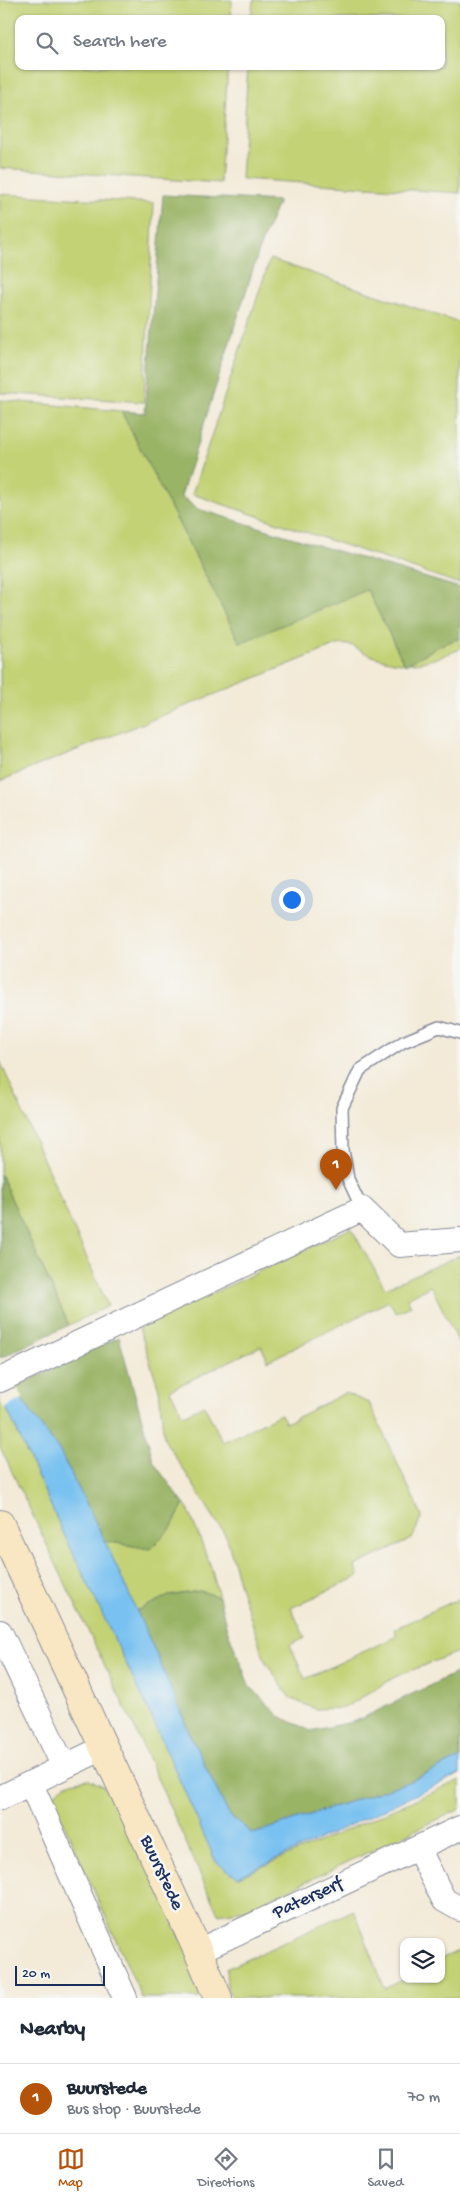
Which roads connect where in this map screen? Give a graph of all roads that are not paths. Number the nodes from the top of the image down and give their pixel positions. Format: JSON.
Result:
{"nodes":[{"id":1,"x":460,"y":1033,"type":"edge"},
{"id":2,"x":362,"y":1209,"type":"junction"},
{"id":3,"x":460,"y":1240,"type":"edge"},
{"id":4,"x":0,"y":1380,"type":"edge"},
{"id":5,"x":0,"y":1524,"type":"edge"},
{"id":6,"x":0,"y":1632,"type":"edge"},
{"id":7,"x":103,"y":1748,"type":"junction"},
{"id":8,"x":64,"y":1767,"type":"junction"},
{"id":9,"x":31,"y":1784,"type":"junction"},
{"id":10,"x":0,"y":1798,"type":"edge"},
{"id":11,"x":460,"y":1828,"type":"edge"},
{"id":12,"x":418,"y":1848,"type":"junction"},
{"id":13,"x":460,"y":1909,"type":"edge"},
{"id":14,"x":198,"y":1951,"type":"junction"},
{"id":15,"x":125,"y":1998,"type":"edge"},
{"id":16,"x":218,"y":1998,"type":"edge"}],
"edges":[{"from":1,"to":2,"type":"lane"},
{"from":2,"to":3,"type":"street"},
{"from":2,"to":4,"type":"street"},
{"from":5,"to":7,"type":"street","name":"Buurstede"},
{"from":6,"to":8,"type":"street"},
{"from":7,"to":8,"type":"street"},
{"from":7,"to":14,"type":"street","name":"Buurstede"},
{"from":8,"to":9,"type":"street"},
{"from":9,"to":10,"type":"street"},
{"from":9,"to":15,"type":"street"},
{"from":11,"to":12,"type":"street","name":"Paterserf"},
{"from":12,"to":13,"type":"street"},
{"from":12,"to":14,"type":"street","name":"Paterserf"},
{"from":14,"to":16,"type":"street","name":"Buurstede"}]}
